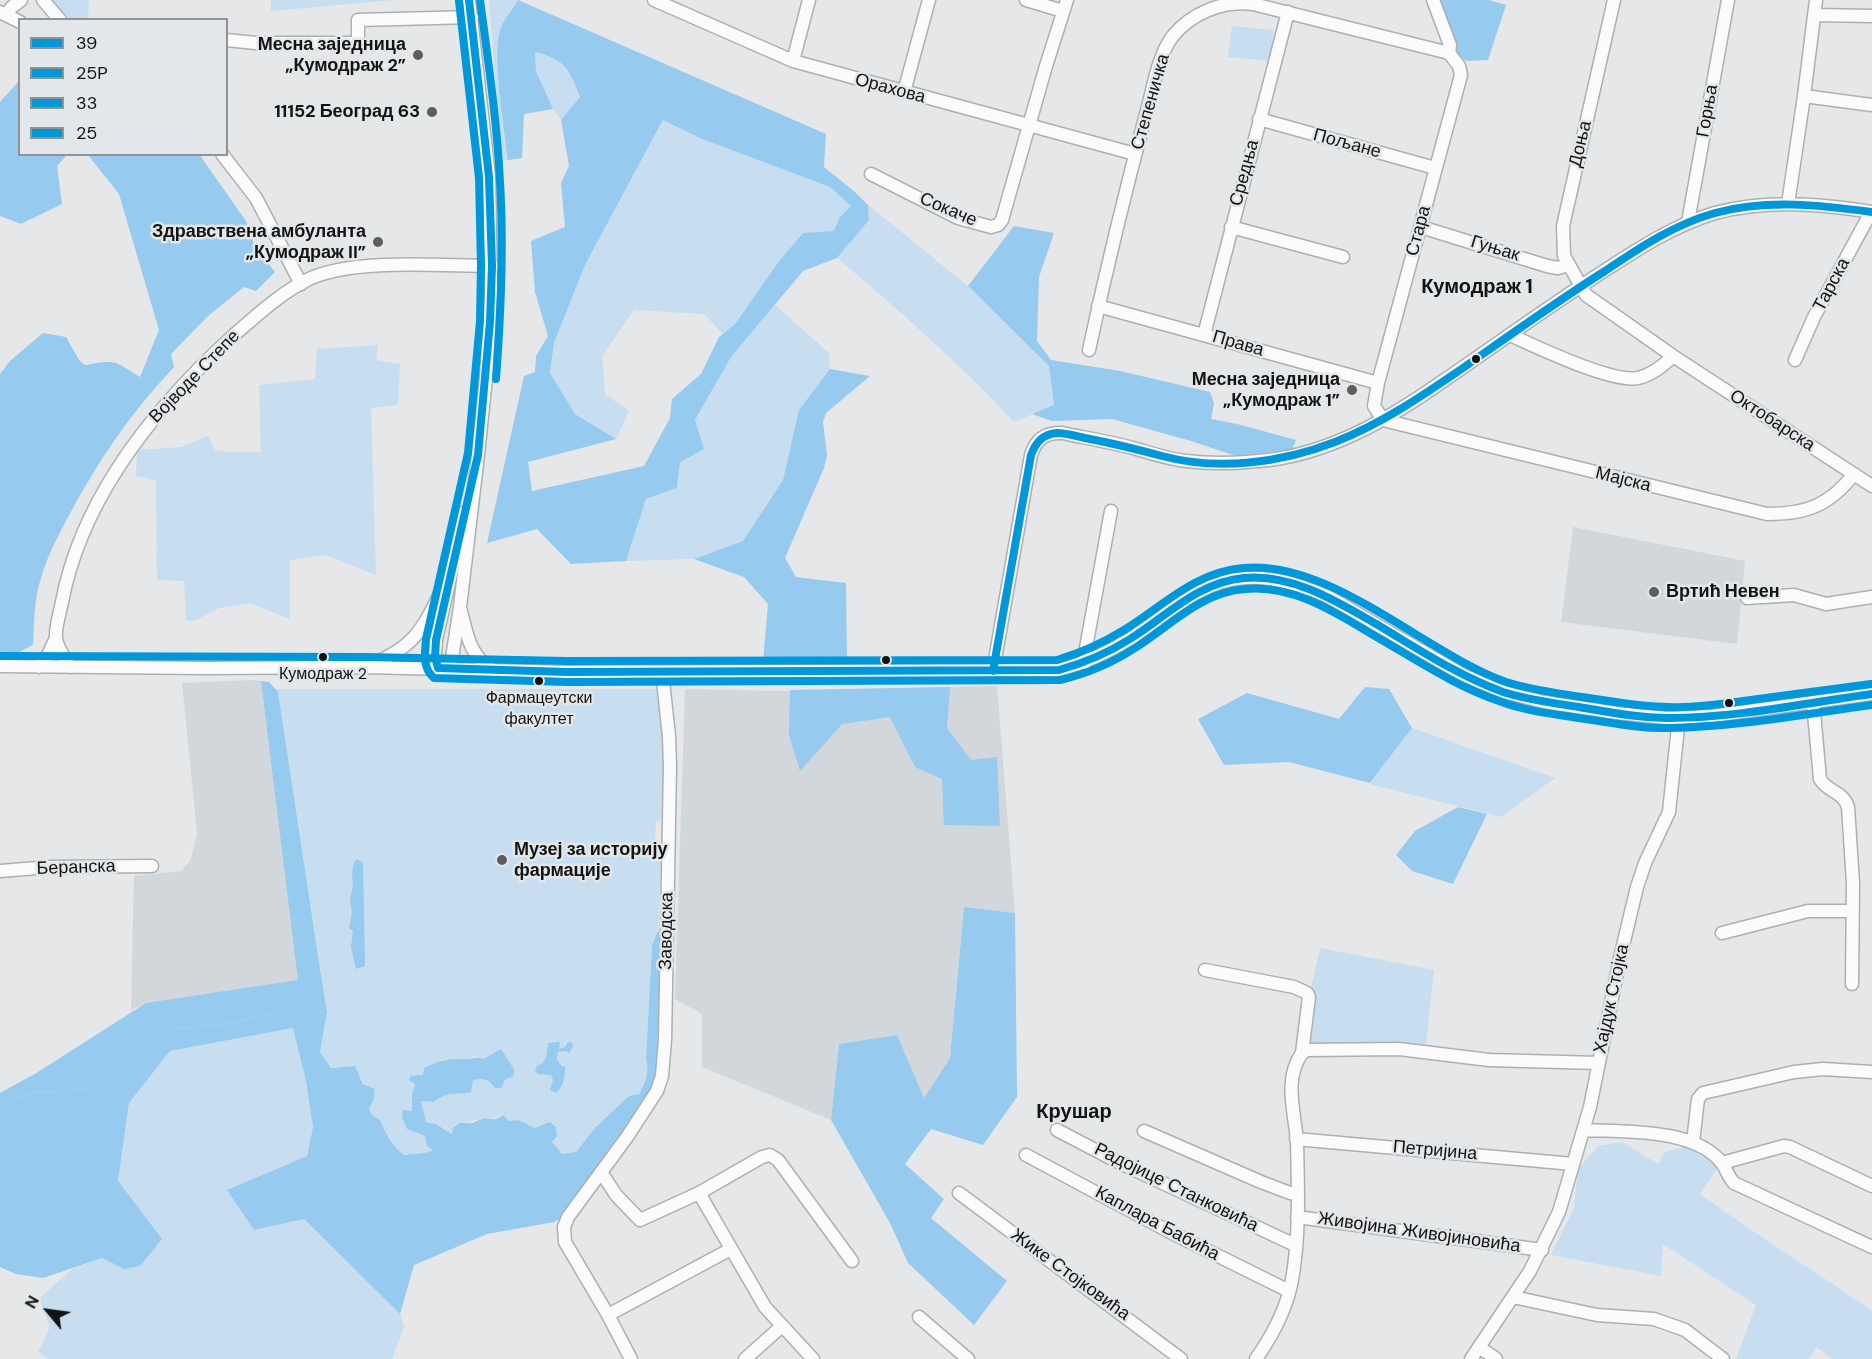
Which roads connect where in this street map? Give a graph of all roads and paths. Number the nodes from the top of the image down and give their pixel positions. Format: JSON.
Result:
{"nodes":[{"id":1,"x":21,"y":0,"type":"edge"},
{"id":2,"x":43,"y":0,"type":"edge"},
{"id":3,"x":469,"y":0,"type":"edge"},
{"id":4,"x":654,"y":0,"type":"edge"},
{"id":5,"x":809,"y":0,"type":"edge"},
{"id":6,"x":929,"y":0,"type":"edge"},
{"id":7,"x":1026,"y":0,"type":"edge"},
{"id":8,"x":1433,"y":0,"type":"edge"},
{"id":9,"x":1614,"y":0,"type":"edge"},
{"id":10,"x":1728,"y":0,"type":"edge"},
{"id":11,"x":1816,"y":0,"type":"edge"},
{"id":12,"x":1065,"y":5,"type":"edge"},
{"id":13,"x":1288,"y":12,"type":"junction"},
{"id":14,"x":3,"y":13,"type":"edge"},
{"id":15,"x":1815,"y":15,"type":"junction"},
{"id":16,"x":1872,"y":16,"type":"edge"},
{"id":17,"x":472,"y":17,"type":"junction"},
{"id":18,"x":58,"y":18,"type":"edge"},
{"id":19,"x":18,"y":21,"type":"edge"},
{"id":20,"x":228,"y":40,"type":"edge"},
{"id":21,"x":1449,"y":53,"type":"junction"},
{"id":22,"x":793,"y":61,"type":"junction"},
{"id":23,"x":904,"y":92,"type":"junction"},
{"id":24,"x":1804,"y":96,"type":"junction"},
{"id":25,"x":1872,"y":105,"type":"edge"},
{"id":26,"x":1259,"y":119,"type":"junction"},
{"id":27,"x":1029,"y":126,"type":"junction"},
{"id":28,"x":1135,"y":154,"type":"junction"},
{"id":29,"x":224,"y":156,"type":"edge"},
{"id":30,"x":1435,"y":168,"type":"junction"},
{"id":31,"x":871,"y":174,"type":"dead end"},
{"id":32,"x":1788,"y":204,"type":"junction"},
{"id":33,"x":1872,"y":212,"type":"edge"},
{"id":34,"x":1688,"y":222,"type":"junction"},
{"id":35,"x":1231,"y":227,"type":"junction"},
{"id":36,"x":1421,"y":227,"type":"junction"},
{"id":37,"x":1343,"y":257,"type":"dead end"},
{"id":38,"x":1568,"y":265,"type":"junction"},
{"id":39,"x":492,"y":266,"type":"junction"},
{"id":40,"x":300,"y":284,"type":"junction"},
{"id":41,"x":1580,"y":286,"type":"junction"},
{"id":42,"x":1098,"y":306,"type":"junction"},
{"id":43,"x":1204,"y":334,"type":"junction"},
{"id":44,"x":1510,"y":335,"type":"junction"},
{"id":45,"x":1089,"y":350,"type":"dead end"},
{"id":46,"x":1673,"y":356,"type":"junction"},
{"id":47,"x":1795,"y":360,"type":"dead end"},
{"id":48,"x":1378,"y":383,"type":"junction"},
{"id":49,"x":1383,"y":420,"type":"junction"},
{"id":50,"x":478,"y":455,"type":"junction"},
{"id":51,"x":1854,"y":474,"type":"junction"},
{"id":52,"x":1872,"y":486,"type":"edge"},
{"id":53,"x":1111,"y":511,"type":"dead end"},
{"id":54,"x":451,"y":569,"type":"junction"},
{"id":55,"x":1872,"y":597,"type":"edge"},
{"id":56,"x":1747,"y":598,"type":"dead end"},
{"id":57,"x":460,"y":608,"type":"junction"},
{"id":58,"x":56,"y":638,"type":"junction"},
{"id":59,"x":1085,"y":663,"type":"junction"},
{"id":60,"x":0,"y":666,"type":"edge"},
{"id":61,"x":366,"y":666,"type":"junction"},
{"id":62,"x":39,"y":667,"type":"junction"},
{"id":63,"x":70,"y":667,"type":"junction"},
{"id":64,"x":442,"y":668,"type":"junction"},
{"id":65,"x":494,"y":671,"type":"junction"},
{"id":66,"x":993,"y":671,"type":"junction"},
{"id":67,"x":662,"y":672,"type":"junction"},
{"id":68,"x":1872,"y":694,"type":"edge"},
{"id":69,"x":1813,"y":702,"type":"junction"},
{"id":70,"x":1680,"y":718,"type":"junction"},
{"id":71,"x":152,"y":866,"type":"dead end"},
{"id":72,"x":0,"y":871,"type":"edge"},
{"id":73,"x":1853,"y":911,"type":"junction"},
{"id":74,"x":1722,"y":933,"type":"dead end"},
{"id":75,"x":1205,"y":970,"type":"dead end"},
{"id":76,"x":1852,"y":984,"type":"dead end"},
{"id":77,"x":1302,"y":1053,"type":"junction"},
{"id":78,"x":1598,"y":1063,"type":"junction"},
{"id":79,"x":1872,"y":1072,"type":"edge"},
{"id":80,"x":1058,"y":1130,"type":"dead end"},
{"id":81,"x":1584,"y":1130,"type":"junction"},
{"id":82,"x":1144,"y":1131,"type":"dead end"},
{"id":83,"x":1296,"y":1139,"type":"junction"},
{"id":84,"x":1693,"y":1142,"type":"junction"},
{"id":85,"x":1026,"y":1155,"type":"dead end"},
{"id":86,"x":1722,"y":1163,"type":"junction"},
{"id":87,"x":1573,"y":1164,"type":"junction"},
{"id":88,"x":601,"y":1172,"type":"junction"},
{"id":89,"x":1872,"y":1186,"type":"edge"},
{"id":90,"x":959,"y":1192,"type":"dead end"},
{"id":91,"x":699,"y":1193,"type":"junction"},
{"id":92,"x":1298,"y":1194,"type":"junction"},
{"id":93,"x":1297,"y":1217,"type":"junction"},
{"id":94,"x":1295,"y":1245,"type":"junction"},
{"id":95,"x":1872,"y":1247,"type":"edge"},
{"id":96,"x":732,"y":1249,"type":"junction"},
{"id":97,"x":1542,"y":1250,"type":"junction"},
{"id":98,"x":852,"y":1261,"type":"dead end"},
{"id":99,"x":1289,"y":1291,"type":"junction"},
{"id":100,"x":1513,"y":1297,"type":"junction"},
{"id":101,"x":608,"y":1315,"type":"junction"},
{"id":102,"x":919,"y":1317,"type":"dead end"},
{"id":103,"x":782,"y":1326,"type":"junction"},
{"id":104,"x":1479,"y":1347,"type":"junction"},
{"id":105,"x":629,"y":1358,"type":"edge"},
{"id":106,"x":745,"y":1359,"type":"edge"},
{"id":107,"x":813,"y":1359,"type":"edge"},
{"id":108,"x":968,"y":1359,"type":"edge"},
{"id":109,"x":1181,"y":1359,"type":"edge"},
{"id":110,"x":1256,"y":1359,"type":"edge"},
{"id":111,"x":1471,"y":1359,"type":"edge"},
{"id":112,"x":1496,"y":1359,"type":"edge"},
{"id":113,"x":1723,"y":1359,"type":"edge"}],
"edges":[{"from":1,"to":14,"type":"street"},
{"from":2,"to":18,"type":"street"},
{"from":3,"to":17,"type":"street"},
{"from":4,"to":22,"type":"street","name":"Орахова"},
{"from":5,"to":22,"type":"street"},
{"from":6,"to":23,"type":"street"},
{"from":7,"to":12,"type":"street"},
{"from":8,"to":21,"type":"street"},
{"from":9,"to":38,"type":"street","name":"Доња"},
{"from":10,"to":34,"type":"street","name":"Горња"},
{"from":11,"to":15,"type":"street"},
{"from":12,"to":27,"type":"street","name":"Сокаче"},
{"from":13,"to":21,"type":"street","name":"Степеничка"},
{"from":13,"to":26,"type":"street","name":"Средња"},
{"from":13,"to":28,"type":"street","name":"Степеничка"},
{"from":14,"to":19,"type":"street"},
{"from":15,"to":16,"type":"street"},
{"from":15,"to":24,"type":"street"},
{"from":17,"to":20,"type":"street"},
{"from":17,"to":39,"type":"street"},
{"from":21,"to":30,"type":"street","name":"Стара"},
{"from":22,"to":23,"type":"street","name":"Орахова"},
{"from":23,"to":27,"type":"street","name":"Орахова"},
{"from":24,"to":25,"type":"street"},
{"from":24,"to":32,"type":"street"},
{"from":26,"to":30,"type":"street","name":"Пољане"},
{"from":26,"to":35,"type":"street","name":"Средња"},
{"from":27,"to":28,"type":"street","name":"Орахова"},
{"from":27,"to":31,"type":"street","name":"Сокаче"},
{"from":28,"to":42,"type":"street","name":"Степеничка"},
{"from":29,"to":40,"type":"street"},
{"from":30,"to":36,"type":"street","name":"Стара"},
{"from":32,"to":33,"type":"street"},
{"from":32,"to":34,"type":"street"},
{"from":33,"to":47,"type":"street","name":"Тарска"},
{"from":34,"to":41,"type":"street"},
{"from":35,"to":37,"type":"street"},
{"from":35,"to":43,"type":"street","name":"Средња"},
{"from":36,"to":38,"type":"street","name":"Гуњак"},
{"from":36,"to":48,"type":"street","name":"Стара"},
{"from":38,"to":41,"type":"street","name":"Доња"},
{"from":39,"to":40,"type":"street","name":"Војводе Степе"},
{"from":39,"to":50,"type":"street"},
{"from":40,"to":58,"type":"street","name":"Војводе Степе"},
{"from":41,"to":44,"type":"street"},
{"from":41,"to":46,"type":"street","name":"Октобарска"},
{"from":42,"to":43,"type":"street","name":"Права"},
{"from":42,"to":45,"type":"street","name":"Степеничка"},
{"from":43,"to":48,"type":"street","name":"Права"},
{"from":44,"to":46,"type":"street"},
{"from":44,"to":49,"type":"street"},
{"from":46,"to":51,"type":"street","name":"Октобарска"},
{"from":48,"to":49,"type":"street","name":"Стара"},
{"from":49,"to":51,"type":"street","name":"Мајска"},
{"from":49,"to":66,"type":"street"},
{"from":50,"to":54,"type":"street"},
{"from":50,"to":57,"type":"street"},
{"from":51,"to":52,"type":"street","name":"Октобарска"},
{"from":53,"to":59,"type":"street"},
{"from":54,"to":61,"type":"street"},
{"from":54,"to":64,"type":"street"},
{"from":55,"to":56,"type":"street"},
{"from":57,"to":64,"type":"street"},
{"from":57,"to":65,"type":"street"},
{"from":58,"to":62,"type":"street","name":"Војводе Степе"},
{"from":58,"to":63,"type":"street"},
{"from":59,"to":66,"type":"street"},
{"from":59,"to":70,"type":"street"},
{"from":60,"to":62,"type":"street"},
{"from":61,"to":63,"type":"street"},
{"from":61,"to":64,"type":"street"},
{"from":62,"to":63,"type":"street"},
{"from":64,"to":65,"type":"street"},
{"from":65,"to":67,"type":"street"},
{"from":66,"to":67,"type":"street"},
{"from":67,"to":88,"type":"street","name":"Заводска"},
{"from":68,"to":69,"type":"street"},
{"from":69,"to":70,"type":"street"},
{"from":69,"to":73,"type":"street"},
{"from":70,"to":78,"type":"street","name":"Хајдук Стојка"},
{"from":71,"to":72,"type":"street","name":"Беранска"},
{"from":73,"to":74,"type":"street"},
{"from":73,"to":76,"type":"street"},
{"from":75,"to":77,"type":"street"},
{"from":77,"to":78,"type":"street","name":"Хајдук Стојка"},
{"from":77,"to":83,"type":"street"},
{"from":78,"to":81,"type":"street"},
{"from":79,"to":84,"type":"street"},
{"from":80,"to":94,"type":"street","name":"Радојице Станковића"},
{"from":81,"to":84,"type":"street"},
{"from":81,"to":87,"type":"street"},
{"from":82,"to":92,"type":"street"},
{"from":83,"to":87,"type":"street","name":"Петријина"},
{"from":83,"to":92,"type":"street"},
{"from":84,"to":86,"type":"street"},
{"from":85,"to":99,"type":"street","name":"Каплара Бабића"},
{"from":86,"to":89,"type":"street"},
{"from":86,"to":95,"type":"street"},
{"from":87,"to":97,"type":"street"},
{"from":88,"to":91,"type":"street"},
{"from":88,"to":101,"type":"street","name":"Заводска"},
{"from":90,"to":109,"type":"street","name":"Жике Стојковића"},
{"from":91,"to":96,"type":"street"},
{"from":91,"to":98,"type":"street"},
{"from":92,"to":93,"type":"street"},
{"from":93,"to":94,"type":"street"},
{"from":93,"to":97,"type":"street","name":"Живојина Живојиновића"},
{"from":94,"to":99,"type":"street"},
{"from":96,"to":101,"type":"street"},
{"from":96,"to":103,"type":"street"},
{"from":97,"to":100,"type":"street"},
{"from":99,"to":110,"type":"street"},
{"from":100,"to":104,"type":"street"},
{"from":100,"to":113,"type":"street"},
{"from":101,"to":105,"type":"street"},
{"from":102,"to":108,"type":"street"},
{"from":103,"to":106,"type":"street"},
{"from":103,"to":107,"type":"street"},
{"from":104,"to":111,"type":"street"},
{"from":104,"to":112,"type":"street"}]}
